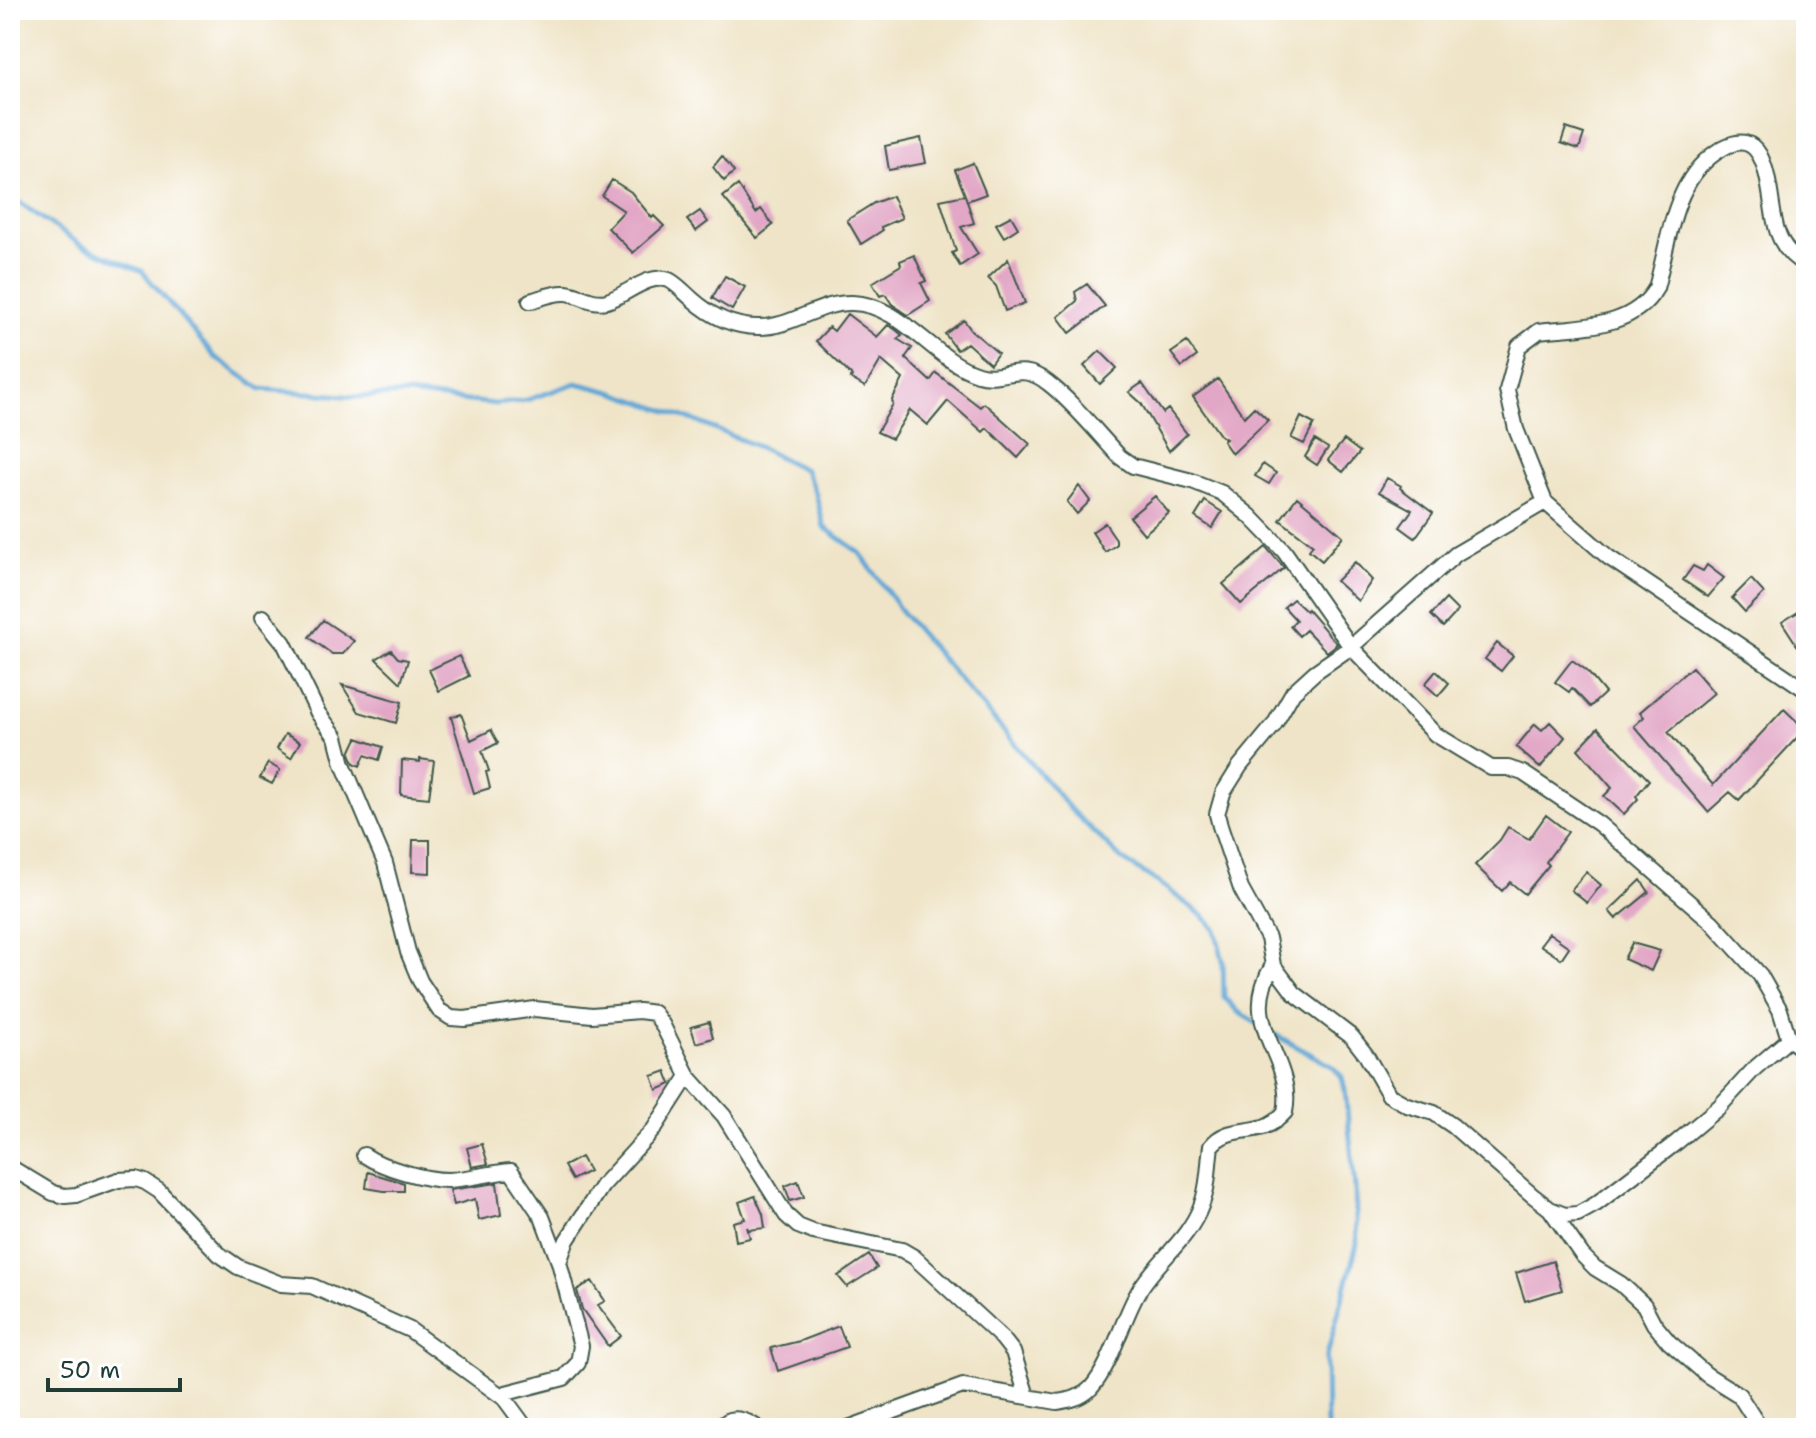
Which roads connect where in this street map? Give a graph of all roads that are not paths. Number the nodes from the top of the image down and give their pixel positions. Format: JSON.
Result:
{"nodes":[{"id":1,"x":1806,"y":265,"type":"edge"},
{"id":2,"x":530,"y":301,"type":"dead end"},
{"id":3,"x":1545,"y":502,"type":"junction"},
{"id":4,"x":263,"y":617,"type":"dead end"},
{"id":5,"x":1351,"y":647,"type":"junction"},
{"id":6,"x":1806,"y":690,"type":"edge"},
{"id":7,"x":1273,"y":965,"type":"junction"},
{"id":8,"x":1789,"y":1039,"type":"junction"},
{"id":9,"x":1806,"y":1052,"type":"edge"},
{"id":10,"x":688,"y":1076,"type":"junction"},
{"id":11,"x":364,"y":1155,"type":"dead end"},
{"id":12,"x":10,"y":1167,"type":"edge"},
{"id":13,"x":1550,"y":1209,"type":"junction"},
{"id":14,"x":559,"y":1262,"type":"junction"},
{"id":15,"x":1027,"y":1396,"type":"junction"},
{"id":16,"x":504,"y":1398,"type":"junction"},
{"id":17,"x":526,"y":1428,"type":"edge"},
{"id":18,"x":720,"y":1428,"type":"edge"},
{"id":19,"x":758,"y":1428,"type":"edge"},
{"id":20,"x":848,"y":1428,"type":"edge"},
{"id":21,"x":1760,"y":1428,"type":"edge"}],
"edges":[{"from":1,"to":3,"type":"street"},
{"from":2,"to":5,"type":"street"},
{"from":3,"to":5,"type":"street"},
{"from":3,"to":6,"type":"street"},
{"from":4,"to":10,"type":"street"},
{"from":5,"to":7,"type":"street"},
{"from":5,"to":8,"type":"street"},
{"from":7,"to":13,"type":"street"},
{"from":7,"to":15,"type":"street"},
{"from":8,"to":9,"type":"street"},
{"from":8,"to":13,"type":"street"},
{"from":10,"to":14,"type":"street"},
{"from":10,"to":15,"type":"street"},
{"from":11,"to":14,"type":"street"},
{"from":12,"to":16,"type":"street"},
{"from":13,"to":21,"type":"street"},
{"from":14,"to":16,"type":"street"},
{"from":15,"to":20,"type":"street"},
{"from":16,"to":17,"type":"street"},
{"from":18,"to":19,"type":"street"}]}
